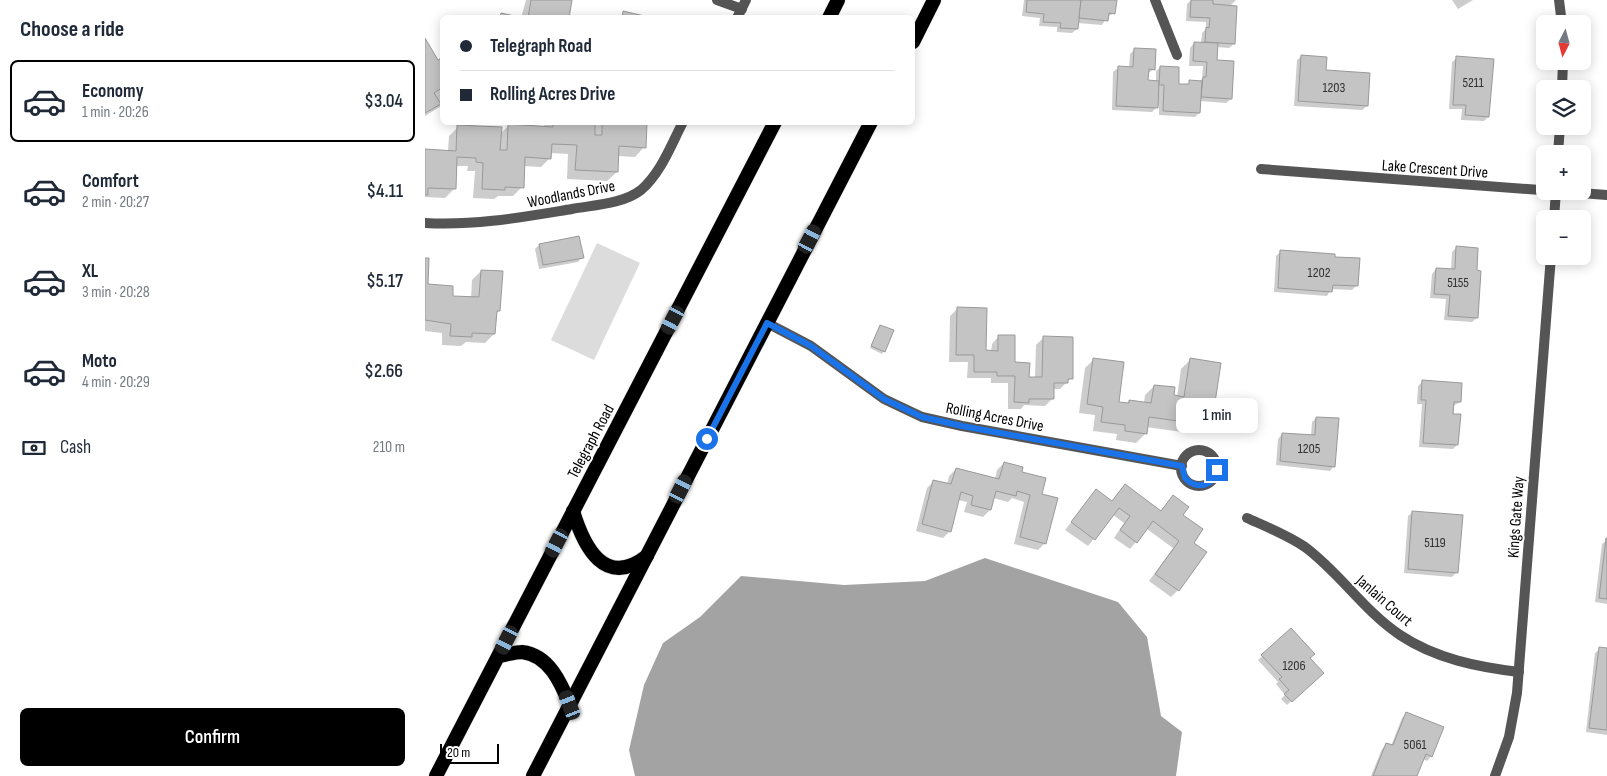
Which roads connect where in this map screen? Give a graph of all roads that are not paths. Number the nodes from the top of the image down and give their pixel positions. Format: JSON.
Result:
{"nodes":[{"id":1,"x":717,"y":0,"type":"edge"},
{"id":2,"x":839,"y":0,"type":"edge"},
{"id":3,"x":934,"y":0,"type":"edge"},
{"id":4,"x":1155,"y":0,"type":"edge"},
{"id":5,"x":1559,"y":0,"type":"edge"},
{"id":6,"x":742,"y":9,"type":"edge"},
{"id":7,"x":831,"y":15,"type":"edge"},
{"id":8,"x":1561,"y":15,"type":"edge"},
{"id":9,"x":915,"y":38,"type":"edge"},
{"id":10,"x":1177,"y":55,"type":"dead end"},
{"id":11,"x":681,"y":125,"type":"edge"},
{"id":12,"x":773,"y":125,"type":"edge"},
{"id":13,"x":869,"y":125,"type":"edge"},
{"id":14,"x":1261,"y":170,"type":"dead end"},
{"id":15,"x":1536,"y":191,"type":"edge"},
{"id":16,"x":1591,"y":195,"type":"edge"},
{"id":17,"x":1607,"y":196,"type":"edge"},
{"id":18,"x":425,"y":223,"type":"edge"},
{"id":19,"x":1550,"y":265,"type":"edge"},
{"id":20,"x":767,"y":323,"type":"junction"},
{"id":21,"x":1182,"y":466,"type":"dead end"},
{"id":22,"x":573,"y":511,"type":"junction"},
{"id":23,"x":1247,"y":518,"type":"dead end"},
{"id":24,"x":647,"y":555,"type":"junction"},
{"id":25,"x":499,"y":656,"type":"junction"},
{"id":26,"x":1519,"y":672,"type":"junction"},
{"id":27,"x":570,"y":705,"type":"junction"},
{"id":28,"x":436,"y":776,"type":"edge"},
{"id":29,"x":533,"y":776,"type":"edge"},
{"id":30,"x":1495,"y":776,"type":"edge"}],
"edges":[{"from":1,"to":6,"type":"street"},
{"from":2,"to":7,"type":"highway"},
{"from":3,"to":9,"type":"highway"},
{"from":4,"to":10,"type":"street"},
{"from":5,"to":8,"type":"street"},
{"from":11,"to":18,"type":"street","name":"Woodlands Drive"},
{"from":12,"to":22,"type":"highway","name":"Telegraph Road"},
{"from":13,"to":20,"type":"highway"},
{"from":14,"to":15,"type":"street","name":"Lake Crescent Drive"},
{"from":16,"to":17,"type":"street","name":"Lake Crescent Drive"},
{"from":19,"to":26,"type":"street","name":"Kings Gate Way"},
{"from":20,"to":21,"type":"street","name":"Rolling Acres Drive"},
{"from":20,"to":24,"type":"highway"},
{"from":22,"to":24,"type":"highway"},
{"from":22,"to":25,"type":"highway","name":"Telegraph Road"},
{"from":23,"to":26,"type":"street","name":"Janlain Court"},
{"from":24,"to":27,"type":"highway"},
{"from":25,"to":27,"type":"highway"},
{"from":25,"to":28,"type":"highway","name":"Telegraph Road"},
{"from":26,"to":30,"type":"street","name":"Kings Gate Way"},
{"from":27,"to":29,"type":"highway"}]}
